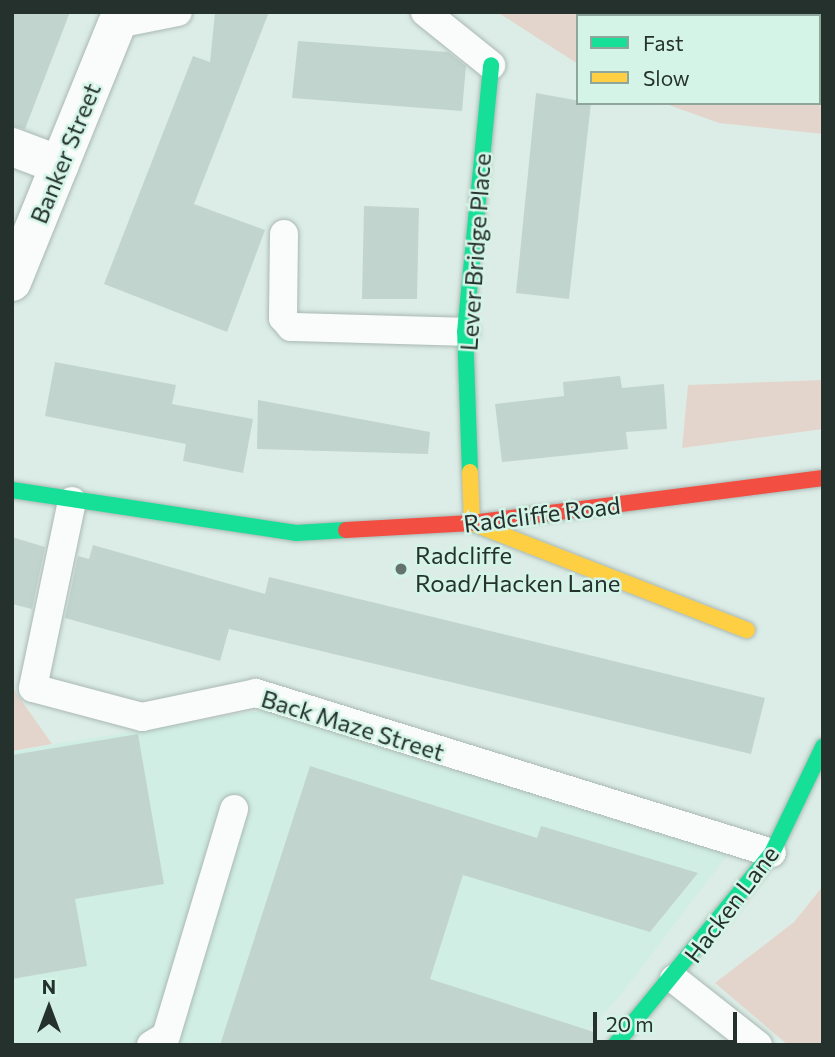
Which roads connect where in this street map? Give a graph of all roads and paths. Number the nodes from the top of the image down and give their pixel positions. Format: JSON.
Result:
{"nodes":[{"id":1,"x":178,"y":12,"type":"edge"},
{"id":2,"x":425,"y":12,"type":"edge"},
{"id":3,"x":117,"y":24,"type":"joint"},
{"id":4,"x":491,"y":65,"type":"joint"},
{"id":5,"x":12,"y":147,"type":"edge"},
{"id":6,"x":60,"y":165,"type":"junction"},
{"id":7,"x":284,"y":234,"type":"dead end"},
{"id":8,"x":12,"y":282,"type":"edge"},
{"id":9,"x":465,"y":332,"type":"junction"},
{"id":10,"x":823,"y":478,"type":"edge"},
{"id":11,"x":12,"y":489,"type":"edge"},
{"id":12,"x":72,"y":500,"type":"junction"},
{"id":13,"x":472,"y":523,"type":"junction"},
{"id":14,"x":747,"y":631,"type":"dead end"},
{"id":15,"x":823,"y":747,"type":"edge"},
{"id":16,"x":234,"y":809,"type":"dead end"},
{"id":17,"x":772,"y":853,"type":"junction"},
{"id":18,"x":674,"y":979,"type":"junction"},
{"id":19,"x":151,"y":1045,"type":"edge"},
{"id":20,"x":615,"y":1045,"type":"edge"},
{"id":21,"x":758,"y":1045,"type":"edge"}],
"edges":[{"from":1,"to":3,"type":"lane"},
{"from":2,"to":4,"type":"lane"},
{"from":3,"to":6,"type":"street","name":"Banker Street"},
{"from":4,"to":9,"type":"street","name":"Lever Bridge Place"},
{"from":5,"to":6,"type":"street"},
{"from":6,"to":8,"type":"street","name":"Banker Street"},
{"from":7,"to":9,"type":"lane"},
{"from":9,"to":13,"type":"street","name":"Lever Bridge Place"},
{"from":10,"to":13,"type":"street","name":"Radcliffe Road"},
{"from":11,"to":12,"type":"street","name":"Radcliffe Road"},
{"from":12,"to":13,"type":"street","name":"Radcliffe Road"},
{"from":12,"to":17,"type":"lane","name":"Back Maze Street"},
{"from":13,"to":14,"type":"street"},
{"from":15,"to":17,"type":"street","name":"Hacken Lane"},
{"from":16,"to":19,"type":"lane"},
{"from":17,"to":18,"type":"street","name":"Hacken Lane"},
{"from":18,"to":20,"type":"street","name":"Hacken Lane"},
{"from":18,"to":21,"type":"lane"}]}
